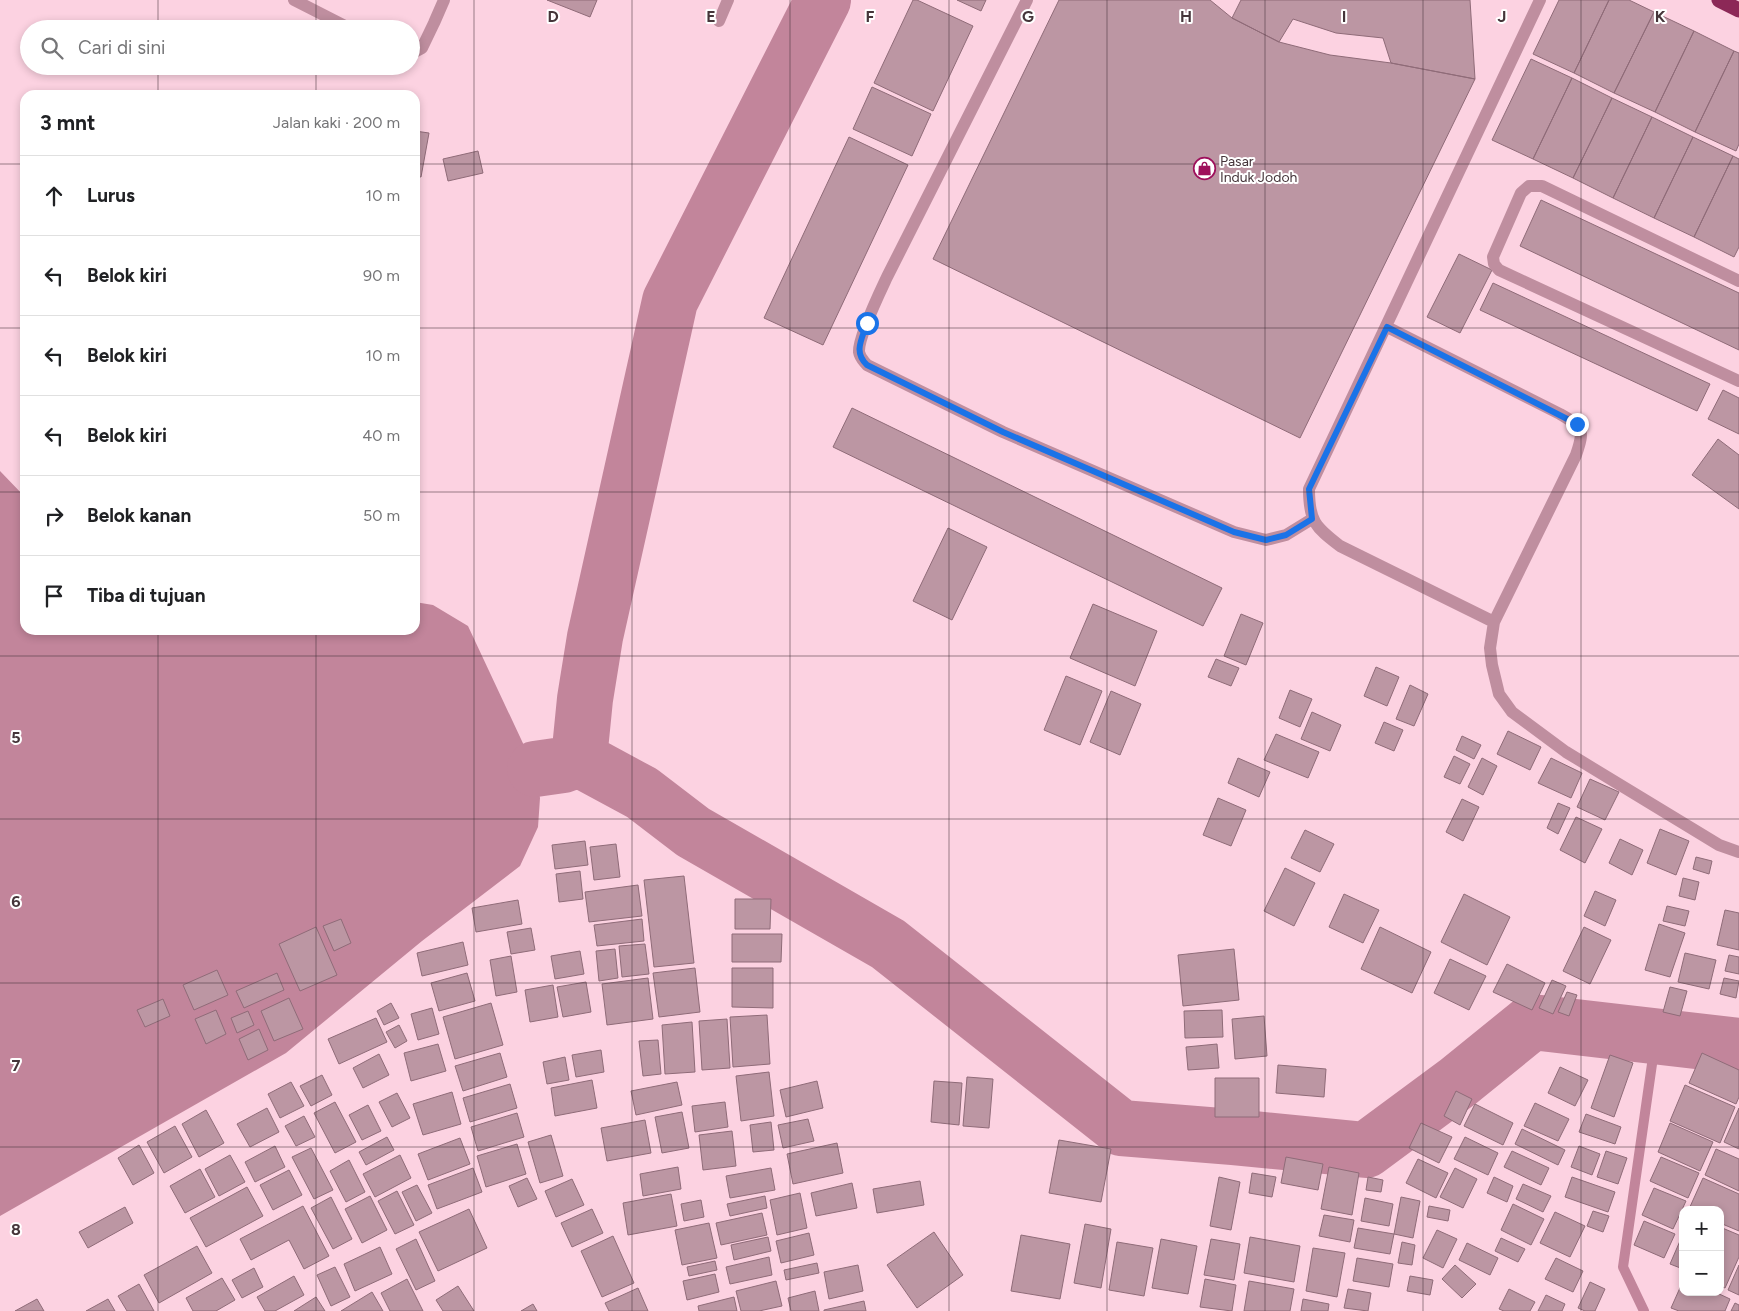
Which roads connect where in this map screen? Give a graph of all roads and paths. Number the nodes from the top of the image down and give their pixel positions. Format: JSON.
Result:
{"nodes":[{"id":1,"x":294,"y":0,"type":"edge"},
{"id":2,"x":444,"y":0,"type":"edge"},
{"id":3,"x":728,"y":0,"type":"edge"},
{"id":4,"x":1027,"y":0,"type":"edge"},
{"id":5,"x":1540,"y":0,"type":"edge"},
{"id":6,"x":1719,"y":0,"type":"edge"},
{"id":7,"x":1739,"y":10,"type":"edge"},
{"id":8,"x":333,"y":20,"type":"edge"},
{"id":9,"x":719,"y":22,"type":"dead end"},
{"id":10,"x":420,"y":49,"type":"edge"},
{"id":11,"x":1739,"y":281,"type":"edge"},
{"id":12,"x":1387,"y":327,"type":"junction"},
{"id":13,"x":1739,"y":382,"type":"edge"},
{"id":14,"x":1312,"y":519,"type":"junction"},
{"id":15,"x":1494,"y":622,"type":"junction"},
{"id":16,"x":1739,"y":852,"type":"edge"}],
"edges":[{"from":1,"to":8,"type":"street"},
{"from":2,"to":10,"type":"street"},
{"from":3,"to":9,"type":"street"},
{"from":4,"to":14,"type":"street"},
{"from":5,"to":12,"type":"street"},
{"from":6,"to":7,"type":"highway"},
{"from":11,"to":13,"type":"street"},
{"from":12,"to":14,"type":"street"},
{"from":12,"to":15,"type":"street"},
{"from":14,"to":15,"type":"street"},
{"from":15,"to":16,"type":"street"}]}
